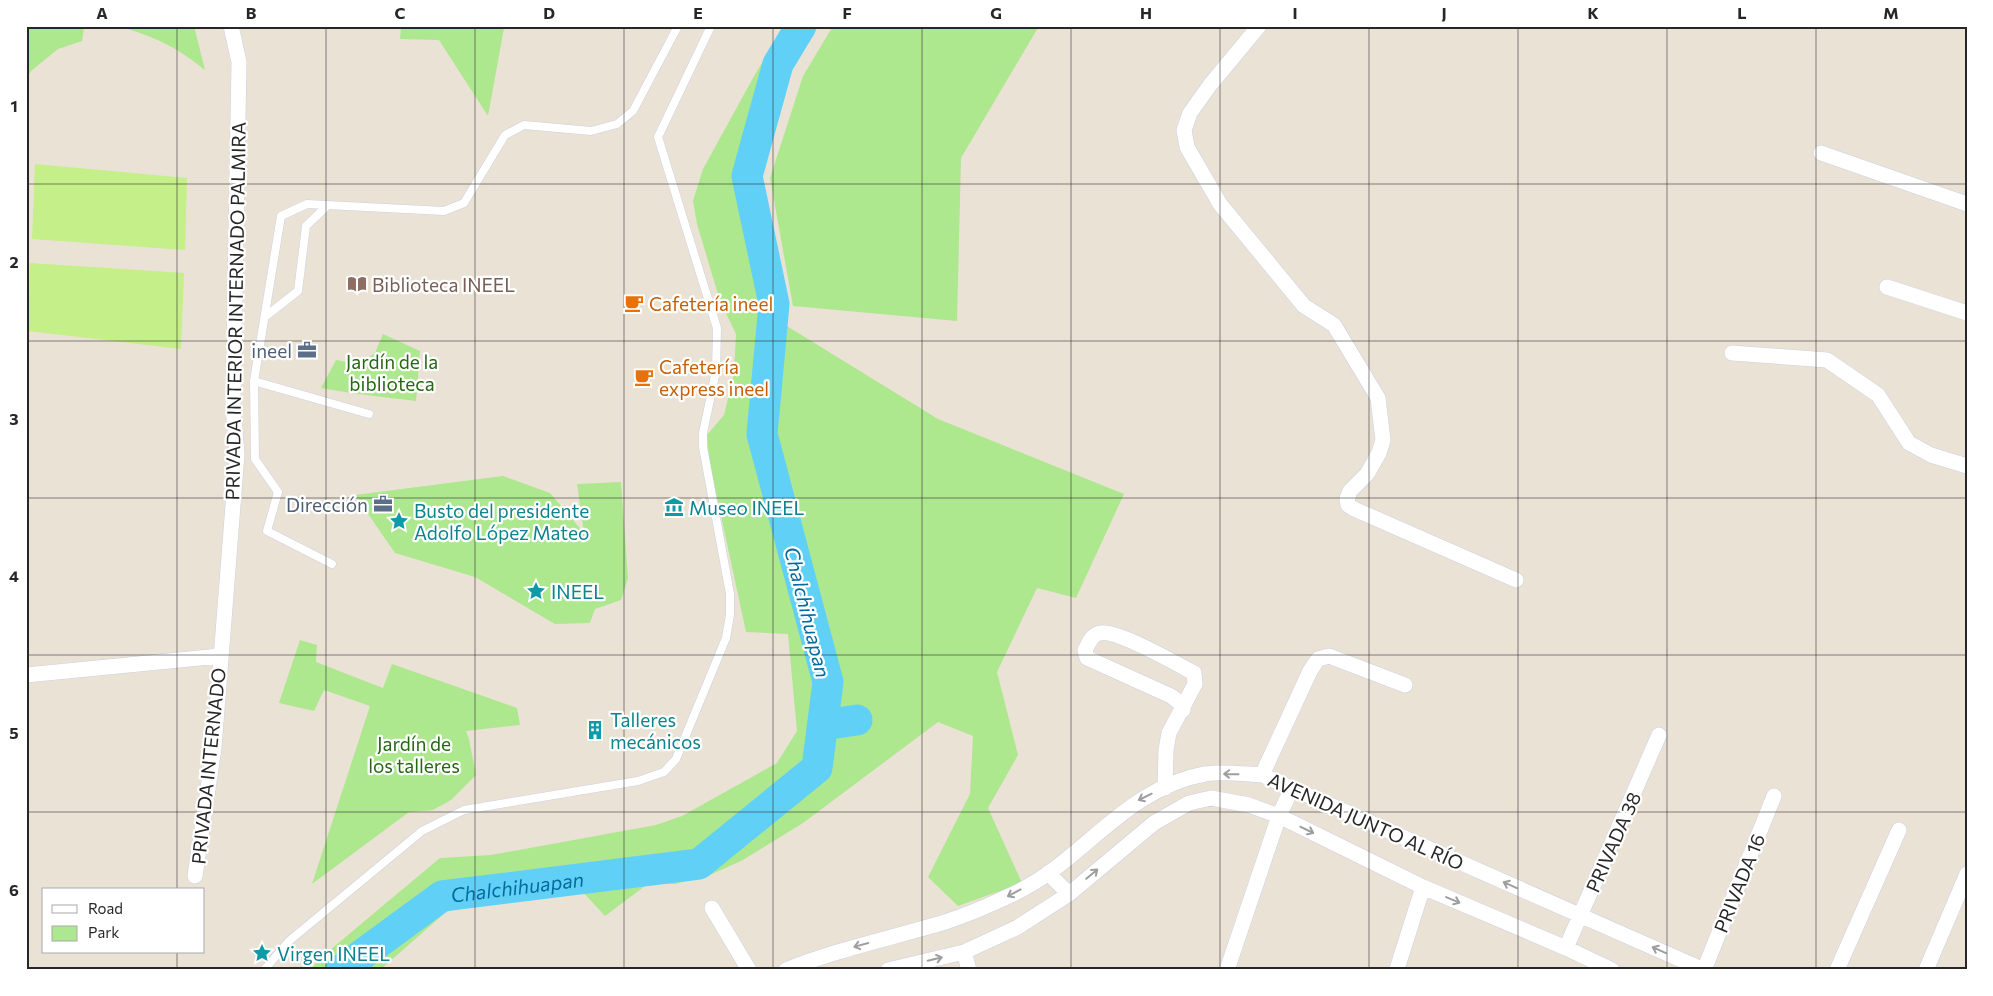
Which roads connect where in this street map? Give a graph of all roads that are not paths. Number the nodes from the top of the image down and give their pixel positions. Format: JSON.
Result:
{"nodes":[{"id":1,"x":231,"y":26,"type":"edge"},
{"id":2,"x":678,"y":26,"type":"edge"},
{"id":3,"x":711,"y":26,"type":"edge"},
{"id":4,"x":1259,"y":26,"type":"edge"},
{"id":5,"x":1821,"y":153,"type":"dead end"},
{"id":6,"x":1967,"y":204,"type":"edge"},
{"id":7,"x":328,"y":205,"type":"junction"},
{"id":8,"x":1887,"y":287,"type":"dead end"},
{"id":9,"x":1967,"y":313,"type":"edge"},
{"id":10,"x":266,"y":316,"type":"junction"},
{"id":11,"x":1732,"y":353,"type":"dead end"},
{"id":12,"x":254,"y":381,"type":"junction"},
{"id":13,"x":368,"y":414,"type":"dead end"},
{"id":14,"x":1967,"y":466,"type":"edge"},
{"id":15,"x":332,"y":564,"type":"dead end"},
{"id":16,"x":1516,"y":580,"type":"dead end"},
{"id":17,"x":220,"y":656,"type":"junction"},
{"id":18,"x":26,"y":675,"type":"edge"},
{"id":19,"x":1405,"y":685,"type":"dead end"},
{"id":20,"x":1183,"y":710,"type":"junction"},
{"id":21,"x":1659,"y":735,"type":"dead end"},
{"id":22,"x":1262,"y":775,"type":"junction"},
{"id":23,"x":1165,"y":788,"type":"junction"},
{"id":24,"x":1292,"y":788,"type":"junction"},
{"id":25,"x":1774,"y":796,"type":"dead end"},
{"id":26,"x":1279,"y":816,"type":"junction"},
{"id":27,"x":1899,"y":830,"type":"dead end"},
{"id":28,"x":1048,"y":873,"type":"junction"},
{"id":29,"x":1967,"y":874,"type":"edge"},
{"id":30,"x":195,"y":876,"type":"dead end"},
{"id":31,"x":1423,"y":887,"type":"junction"},
{"id":32,"x":1069,"y":894,"type":"junction"},
{"id":33,"x":712,"y":908,"type":"dead end"},
{"id":34,"x":1580,"y":916,"type":"junction"},
{"id":35,"x":1566,"y":948,"type":"junction"},
{"id":36,"x":964,"y":952,"type":"junction"},
{"id":37,"x":1397,"y":968,"type":"dead end"},
{"id":38,"x":264,"y":970,"type":"edge"},
{"id":39,"x":749,"y":970,"type":"edge"},
{"id":40,"x":786,"y":970,"type":"edge"},
{"id":41,"x":888,"y":970,"type":"edge"},
{"id":42,"x":969,"y":970,"type":"edge"},
{"id":43,"x":1227,"y":970,"type":"edge"},
{"id":44,"x":1612,"y":970,"type":"edge"},
{"id":45,"x":1704,"y":970,"type":"edge"},
{"id":46,"x":1837,"y":970,"type":"edge"},
{"id":47,"x":1926,"y":970,"type":"edge"}],
"edges":[{"from":1,"to":17,"type":"street","name":"PRIVADA INTERIOR INTERNADO PALMIRA"},
{"from":2,"to":7,"type":"lane"},
{"from":3,"to":38,"type":"lane"},
{"from":4,"to":16,"type":"street"},
{"from":5,"to":6,"type":"street"},
{"from":7,"to":10,"type":"lane"},
{"from":7,"to":10,"type":"lane"},
{"from":8,"to":9,"type":"street"},
{"from":10,"to":12,"type":"lane"},
{"from":11,"to":14,"type":"street"},
{"from":12,"to":13,"type":"lane"},
{"from":12,"to":15,"type":"lane"},
{"from":17,"to":18,"type":"street"},
{"from":17,"to":30,"type":"street","name":"PRIVADA INTERNADO"},
{"from":19,"to":22,"type":"street"},
{"from":20,"to":20,"type":"street"},
{"from":20,"to":23,"type":"street"},
{"from":21,"to":34,"type":"street","name":"PRIVADA 38"},
{"from":22,"to":23,"type":"street","name":"AVENIDA JUNTO AL RÍO","one_way":true},
{"from":22,"to":24,"type":"street","name":"AVENIDA JUNTO AL RÍO"},
{"from":23,"to":28,"type":"street","name":"AVENIDA JUNTO AL RÍO","one_way":true},
{"from":24,"to":26,"type":"street"},
{"from":34,"to":24,"type":"street","name":"AVENIDA JUNTO AL RÍO","one_way":true},
{"from":25,"to":45,"type":"street","name":"PRIVADA 16"},
{"from":26,"to":31,"type":"street","name":"AVENIDA JUNTO AL RÍO","one_way":true},
{"from":32,"to":26,"type":"street","name":"AVENIDA JUNTO AL RÍO","one_way":true},
{"from":26,"to":43,"type":"street"},
{"from":27,"to":46,"type":"street"},
{"from":28,"to":32,"type":"street"},
{"from":28,"to":40,"type":"street","name":"AVENIDA JUNTO AL RÍO","one_way":true},
{"from":29,"to":47,"type":"street"},
{"from":31,"to":35,"type":"street","name":"AVENIDA JUNTO AL RÍO","one_way":true},
{"from":31,"to":37,"type":"street"},
{"from":32,"to":36,"type":"street","name":"AVENIDA JUNTO AL RÍO"},
{"from":33,"to":39,"type":"street"},
{"from":34,"to":35,"type":"street","name":"PRIVADA 38"},
{"from":45,"to":34,"type":"street","name":"AVENIDA JUNTO AL RÍO","one_way":true},
{"from":35,"to":44,"type":"street","name":"AVENIDA JUNTO AL RÍO"},
{"from":41,"to":36,"type":"street","name":"AVENIDA JUNTO AL RÍO","one_way":true},
{"from":36,"to":42,"type":"street"}]}
